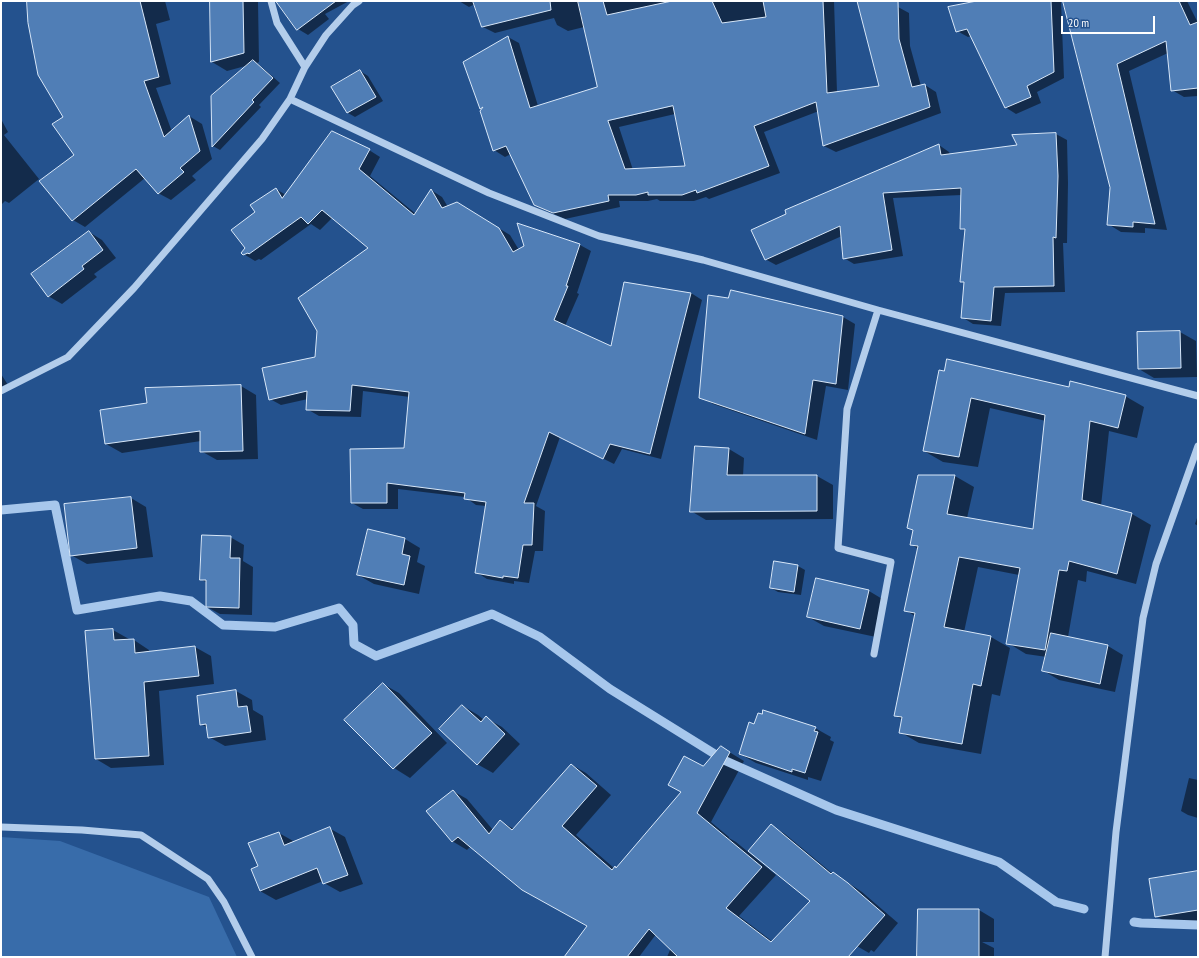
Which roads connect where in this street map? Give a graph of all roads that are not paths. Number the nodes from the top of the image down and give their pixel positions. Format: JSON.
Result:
{"nodes":[{"id":1,"x":271,"y":1,"type":"edge"},
{"id":2,"x":359,"y":1,"type":"edge"},
{"id":3,"x":305,"y":67,"type":"junction"},
{"id":4,"x":290,"y":99,"type":"junction"},
{"id":5,"x":878,"y":310,"type":"junction"},
{"id":6,"x":1,"y":391,"type":"edge"},
{"id":7,"x":1198,"y":396,"type":"edge"},
{"id":8,"x":1198,"y":446,"type":"edge"},
{"id":9,"x":874,"y":654,"type":"dead end"},
{"id":10,"x":1,"y":827,"type":"edge"},
{"id":11,"x":252,"y":957,"type":"edge"},
{"id":12,"x":1105,"y":957,"type":"edge"}],
"edges":[{"from":1,"to":3,"type":"street"},
{"from":2,"to":3,"type":"street"},
{"from":3,"to":4,"type":"street"},
{"from":4,"to":5,"type":"street"},
{"from":4,"to":6,"type":"street"},
{"from":5,"to":7,"type":"street"},
{"from":5,"to":9,"type":"street"},
{"from":8,"to":12,"type":"street"},
{"from":10,"to":11,"type":"street"}]}
